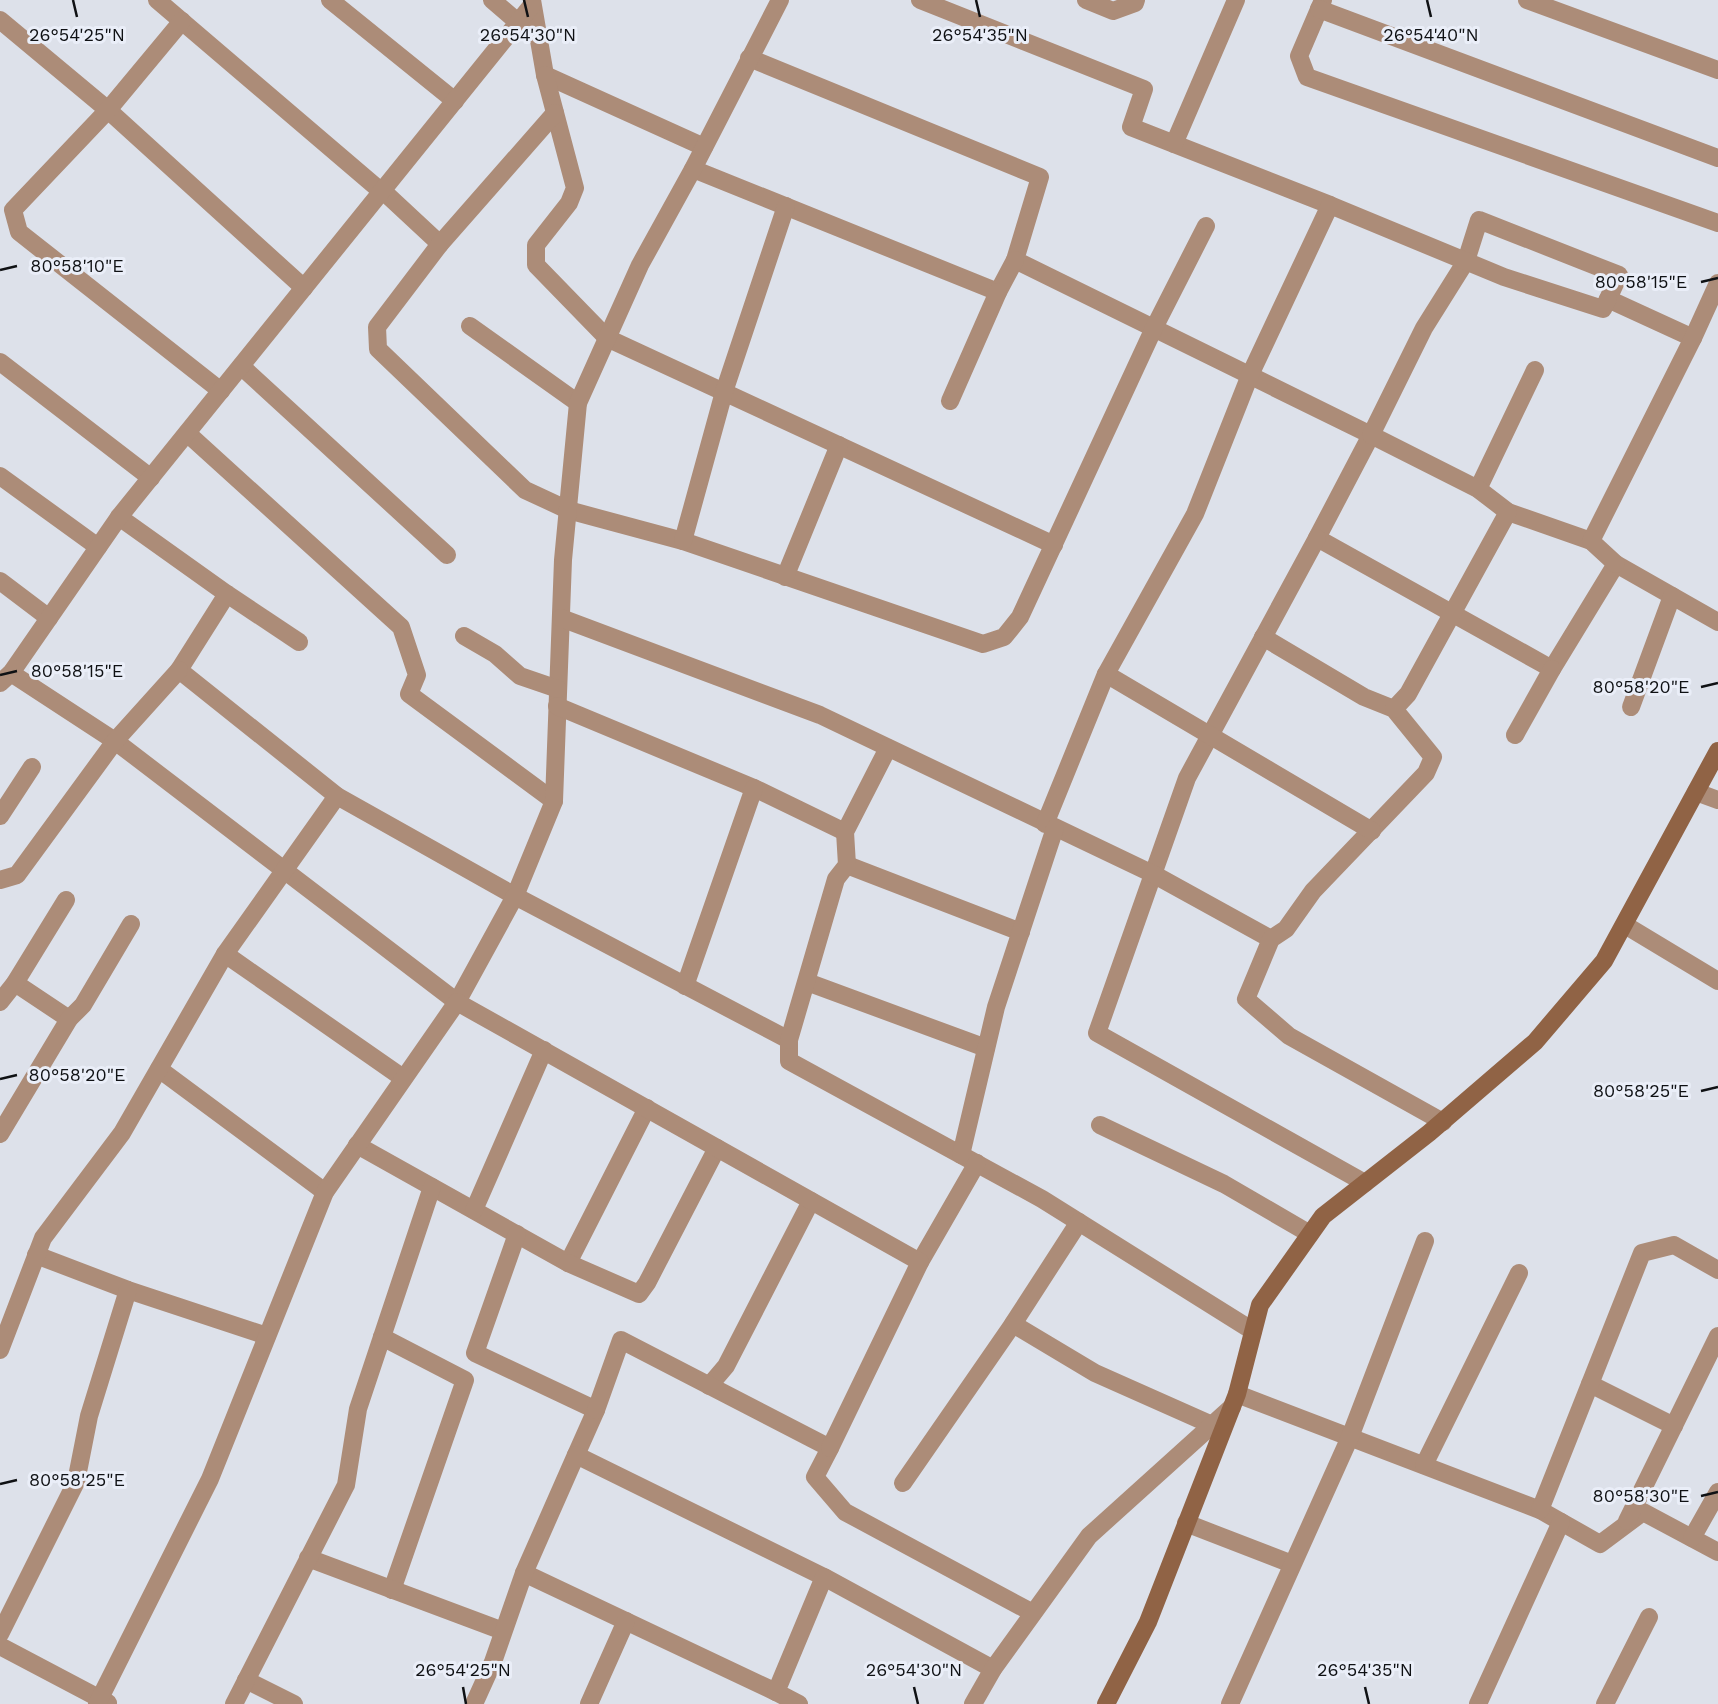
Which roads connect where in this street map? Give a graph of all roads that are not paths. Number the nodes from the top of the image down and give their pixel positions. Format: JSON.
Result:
{"nodes":[{"id":1,"x":157,"y":0,"type":"edge"},
{"id":2,"x":330,"y":0,"type":"edge"},
{"id":3,"x":492,"y":0,"type":"edge"},
{"id":4,"x":779,"y":0,"type":"edge"},
{"id":5,"x":920,"y":0,"type":"edge"},
{"id":6,"x":1086,"y":0,"type":"edge"},
{"id":7,"x":1136,"y":0,"type":"edge"},
{"id":8,"x":1236,"y":0,"type":"edge"},
{"id":9,"x":1527,"y":0,"type":"edge"},
{"id":10,"x":532,"y":3,"type":"edge"},
{"id":11,"x":1321,"y":5,"type":"edge"},
{"id":12,"x":0,"y":20,"type":"edge"},
{"id":13,"x":182,"y":21,"type":"junction"},
{"id":14,"x":519,"y":23,"type":"junction"},
{"id":15,"x":537,"y":33,"type":"junction"},
{"id":16,"x":749,"y":58,"type":"junction"},
{"id":17,"x":1718,"y":70,"type":"edge"},
{"id":18,"x":545,"y":75,"type":"junction"},
{"id":19,"x":455,"y":101,"type":"junction"},
{"id":20,"x":108,"y":110,"type":"junction"},
{"id":21,"x":555,"y":113,"type":"junction"},
{"id":22,"x":1174,"y":144,"type":"junction"},
{"id":23,"x":704,"y":148,"type":"junction"},
{"id":24,"x":1718,"y":158,"type":"edge"},
{"id":25,"x":693,"y":169,"type":"junction"},
{"id":26,"x":383,"y":191,"type":"junction"},
{"id":27,"x":1330,"y":205,"type":"junction"},
{"id":28,"x":786,"y":206,"type":"junction"},
{"id":29,"x":1718,"y":223,"type":"edge"},
{"id":30,"x":1206,"y":226,"type":"dead end"},
{"id":31,"x":440,"y":244,"type":"junction"},
{"id":32,"x":1015,"y":260,"type":"junction"},
{"id":33,"x":1466,"y":261,"type":"junction"},
{"id":34,"x":1718,"y":283,"type":"edge"},
{"id":35,"x":304,"y":288,"type":"junction"},
{"id":36,"x":998,"y":292,"type":"junction"},
{"id":37,"x":1608,"y":299,"type":"junction"},
{"id":38,"x":470,"y":326,"type":"dead end"},
{"id":39,"x":1154,"y":328,"type":"junction"},
{"id":40,"x":607,"y":338,"type":"junction"},
{"id":41,"x":1693,"y":338,"type":"junction"},
{"id":42,"x":0,"y":362,"type":"edge"},
{"id":43,"x":241,"y":366,"type":"junction"},
{"id":44,"x":1535,"y":370,"type":"dead end"},
{"id":45,"x":1250,"y":375,"type":"junction"},
{"id":46,"x":221,"y":391,"type":"junction"},
{"id":47,"x":724,"y":392,"type":"junction"},
{"id":48,"x":950,"y":401,"type":"dead end"},
{"id":49,"x":578,"y":403,"type":"junction"},
{"id":50,"x":187,"y":433,"type":"junction"},
{"id":51,"x":1371,"y":435,"type":"junction"},
{"id":52,"x":839,"y":445,"type":"junction"},
{"id":53,"x":0,"y":476,"type":"edge"},
{"id":54,"x":151,"y":478,"type":"junction"},
{"id":55,"x":1478,"y":489,"type":"junction"},
{"id":56,"x":568,"y":510,"type":"junction"},
{"id":57,"x":1508,"y":512,"type":"junction"},
{"id":58,"x":119,"y":517,"type":"junction"},
{"id":59,"x":1317,"y":538,"type":"junction"},
{"id":60,"x":683,"y":541,"type":"junction"},
{"id":61,"x":1591,"y":541,"type":"junction"},
{"id":62,"x":1054,"y":545,"type":"junction"},
{"id":63,"x":98,"y":547,"type":"junction"},
{"id":64,"x":447,"y":555,"type":"dead end"},
{"id":65,"x":1616,"y":564,"type":"junction"},
{"id":66,"x":785,"y":577,"type":"junction"},
{"id":67,"x":0,"y":581,"type":"edge"},
{"id":68,"x":227,"y":594,"type":"junction"},
{"id":69,"x":1672,"y":596,"type":"junction"},
{"id":70,"x":1453,"y":614,"type":"junction"},
{"id":71,"x":49,"y":618,"type":"junction"},
{"id":72,"x":561,"y":618,"type":"junction"},
{"id":73,"x":1718,"y":622,"type":"edge"},
{"id":74,"x":464,"y":636,"type":"dead end"},
{"id":75,"x":1263,"y":637,"type":"junction"},
{"id":76,"x":299,"y":642,"type":"dead end"},
{"id":77,"x":1552,"y":669,"type":"junction"},
{"id":78,"x":179,"y":670,"type":"junction"},
{"id":79,"x":1107,"y":674,"type":"junction"},
{"id":80,"x":5,"y":678,"type":"edge"},
{"id":81,"x":558,"y":698,"type":"junction"},
{"id":82,"x":1632,"y":707,"type":"dead end"},
{"id":83,"x":1394,"y":709,"type":"junction"},
{"id":84,"x":1210,"y":735,"type":"junction"},
{"id":85,"x":1515,"y":735,"type":"dead end"},
{"id":86,"x":115,"y":741,"type":"junction"},
{"id":87,"x":888,"y":748,"type":"junction"},
{"id":88,"x":1718,"y":751,"type":"edge"},
{"id":89,"x":32,"y":767,"type":"dead end"},
{"id":90,"x":754,"y":788,"type":"junction"},
{"id":91,"x":1696,"y":792,"type":"junction"},
{"id":92,"x":337,"y":796,"type":"junction"},
{"id":93,"x":1718,"y":800,"type":"edge"},
{"id":94,"x":554,"y":801,"type":"junction"},
{"id":95,"x":0,"y":816,"type":"edge"},
{"id":96,"x":1050,"y":826,"type":"junction"},
{"id":97,"x":1372,"y":831,"type":"junction"},
{"id":98,"x":845,"y":832,"type":"junction"},
{"id":99,"x":846,"y":864,"type":"junction"},
{"id":100,"x":285,"y":870,"type":"junction"},
{"id":101,"x":1153,"y":874,"type":"junction"},
{"id":102,"x":0,"y":880,"type":"edge"},
{"id":103,"x":515,"y":896,"type":"junction"},
{"id":104,"x":66,"y":900,"type":"dead end"},
{"id":105,"x":131,"y":924,"type":"dead end"},
{"id":106,"x":1625,"y":925,"type":"junction"},
{"id":107,"x":1021,"y":932,"type":"junction"},
{"id":108,"x":1271,"y":939,"type":"junction"},
{"id":109,"x":225,"y":954,"type":"junction"},
{"id":110,"x":1718,"y":981,"type":"edge"},
{"id":111,"x":807,"y":982,"type":"junction"},
{"id":112,"x":15,"y":983,"type":"junction"},
{"id":113,"x":685,"y":985,"type":"junction"},
{"id":114,"x":0,"y":1002,"type":"edge"},
{"id":115,"x":457,"y":1002,"type":"junction"},
{"id":116,"x":69,"y":1019,"type":"junction"},
{"id":117,"x":789,"y":1040,"type":"junction"},
{"id":118,"x":986,"y":1048,"type":"junction"},
{"id":119,"x":544,"y":1050,"type":"junction"},
{"id":120,"x":159,"y":1069,"type":"junction"},
{"id":121,"x":403,"y":1078,"type":"junction"},
{"id":122,"x":647,"y":1108,"type":"junction"},
{"id":123,"x":1443,"y":1122,"type":"junction"},
{"id":124,"x":1100,"y":1125,"type":"dead end"},
{"id":125,"x":0,"y":1134,"type":"edge"},
{"id":126,"x":357,"y":1145,"type":"junction"},
{"id":127,"x":717,"y":1148,"type":"junction"},
{"id":128,"x":969,"y":1159,"type":"junction"},
{"id":129,"x":1365,"y":1183,"type":"junction"},
{"id":130,"x":432,"y":1187,"type":"junction"},
{"id":131,"x":325,"y":1192,"type":"junction"},
{"id":132,"x":811,"y":1201,"type":"junction"},
{"id":133,"x":474,"y":1210,"type":"junction"},
{"id":134,"x":1079,"y":1222,"type":"junction"},
{"id":135,"x":517,"y":1234,"type":"junction"},
{"id":136,"x":1310,"y":1234,"type":"junction"},
{"id":137,"x":1425,"y":1241,"type":"dead end"},
{"id":138,"x":36,"y":1255,"type":"junction"},
{"id":139,"x":920,"y":1262,"type":"junction"},
{"id":140,"x":568,"y":1263,"type":"junction"},
{"id":141,"x":1718,"y":1270,"type":"edge"},
{"id":142,"x":1519,"y":1273,"type":"dead end"},
{"id":143,"x":128,"y":1290,"type":"junction"},
{"id":144,"x":1013,"y":1324,"type":"junction"},
{"id":145,"x":1253,"y":1331,"type":"junction"},
{"id":146,"x":267,"y":1336,"type":"junction"},
{"id":147,"x":1718,"y":1336,"type":"edge"},
{"id":148,"x":382,"y":1337,"type":"junction"},
{"id":149,"x":0,"y":1350,"type":"edge"},
{"id":150,"x":475,"y":1353,"type":"junction"},
{"id":151,"x":465,"y":1380,"type":"junction"},
{"id":152,"x":1590,"y":1384,"type":"junction"},
{"id":153,"x":709,"y":1386,"type":"junction"},
{"id":154,"x":1234,"y":1400,"type":"junction"},
{"id":155,"x":596,"y":1410,"type":"junction"},
{"id":156,"x":1212,"y":1424,"type":"junction"},
{"id":157,"x":1674,"y":1426,"type":"junction"},
{"id":158,"x":1350,"y":1437,"type":"junction"},
{"id":159,"x":831,"y":1448,"type":"junction"},
{"id":160,"x":576,"y":1455,"type":"junction"},
{"id":161,"x":1424,"y":1465,"type":"junction"},
{"id":162,"x":903,"y":1483,"type":"dead end"},
{"id":163,"x":1718,"y":1492,"type":"edge"},
{"id":164,"x":1539,"y":1510,"type":"junction"},
{"id":165,"x":1561,"y":1522,"type":"junction"},
{"id":166,"x":1186,"y":1523,"type":"junction"},
{"id":167,"x":1625,"y":1526,"type":"junction"},
{"id":168,"x":1692,"y":1538,"type":"junction"},
{"id":169,"x":1718,"y":1552,"type":"edge"},
{"id":170,"x":309,"y":1558,"type":"junction"},
{"id":171,"x":1293,"y":1564,"type":"junction"},
{"id":172,"x":524,"y":1573,"type":"junction"},
{"id":173,"x":824,"y":1577,"type":"junction"},
{"id":174,"x":393,"y":1590,"type":"junction"},
{"id":175,"x":1034,"y":1611,"type":"junction"},
{"id":176,"x":1648,"y":1617,"type":"dead end"},
{"id":177,"x":626,"y":1621,"type":"junction"},
{"id":178,"x":503,"y":1631,"type":"junction"},
{"id":179,"x":0,"y":1634,"type":"edge"},
{"id":180,"x":0,"y":1646,"type":"edge"},
{"id":181,"x":993,"y":1669,"type":"junction"},
{"id":182,"x":246,"y":1680,"type":"junction"},
{"id":183,"x":776,"y":1692,"type":"junction"},
{"id":184,"x":102,"y":1702,"type":"edge"},
{"id":185,"x":234,"y":1704,"type":"edge"},
{"id":186,"x":294,"y":1704,"type":"edge"},
{"id":187,"x":474,"y":1704,"type":"edge"},
{"id":188,"x":589,"y":1704,"type":"edge"},
{"id":189,"x":799,"y":1704,"type":"edge"},
{"id":190,"x":973,"y":1704,"type":"edge"},
{"id":191,"x":1106,"y":1704,"type":"edge"},
{"id":192,"x":1230,"y":1704,"type":"edge"},
{"id":193,"x":1478,"y":1704,"type":"edge"},
{"id":194,"x":1605,"y":1704,"type":"edge"}],
"edges":[{"from":1,"to":13,"type":"street"},
{"from":2,"to":19,"type":"street"},
{"from":3,"to":14,"type":"street"},
{"from":4,"to":16,"type":"street"},
{"from":5,"to":22,"type":"street"},
{"from":6,"to":7,"type":"street"},
{"from":8,"to":22,"type":"street"},
{"from":9,"to":17,"type":"street"},
{"from":10,"to":14,"type":"street"},
{"from":10,"to":15,"type":"street"},
{"from":11,"to":24,"type":"street"},
{"from":11,"to":29,"type":"street"},
{"from":12,"to":20,"type":"street"},
{"from":13,"to":20,"type":"street"},
{"from":13,"to":26,"type":"street"},
{"from":14,"to":15,"type":"street"},
{"from":14,"to":19,"type":"street"},
{"from":15,"to":18,"type":"street"},
{"from":16,"to":23,"type":"street"},
{"from":16,"to":32,"type":"street"},
{"from":18,"to":21,"type":"street"},
{"from":18,"to":23,"type":"street"},
{"from":19,"to":26,"type":"street"},
{"from":20,"to":35,"type":"street"},
{"from":20,"to":46,"type":"street"},
{"from":21,"to":31,"type":"street"},
{"from":21,"to":40,"type":"street"},
{"from":22,"to":27,"type":"street"},
{"from":23,"to":25,"type":"street"},
{"from":25,"to":28,"type":"street"},
{"from":25,"to":40,"type":"street"},
{"from":26,"to":31,"type":"street"},
{"from":26,"to":35,"type":"street"},
{"from":27,"to":33,"type":"street"},
{"from":27,"to":45,"type":"street"},
{"from":28,"to":36,"type":"street"},
{"from":28,"to":47,"type":"street"},
{"from":30,"to":39,"type":"street"},
{"from":31,"to":56,"type":"street"},
{"from":32,"to":36,"type":"street"},
{"from":32,"to":39,"type":"street"},
{"from":33,"to":37,"type":"street"},
{"from":33,"to":37,"type":"street"},
{"from":33,"to":51,"type":"street"},
{"from":34,"to":41,"type":"street"},
{"from":35,"to":43,"type":"street"},
{"from":36,"to":48,"type":"street"},
{"from":37,"to":41,"type":"street"},
{"from":38,"to":49,"type":"street"},
{"from":39,"to":45,"type":"street"},
{"from":39,"to":62,"type":"street"},
{"from":40,"to":47,"type":"street"},
{"from":40,"to":49,"type":"street"},
{"from":41,"to":61,"type":"street"},
{"from":42,"to":54,"type":"street"},
{"from":43,"to":46,"type":"street"},
{"from":43,"to":64,"type":"street"},
{"from":44,"to":55,"type":"street"},
{"from":45,"to":51,"type":"street"},
{"from":45,"to":79,"type":"street"},
{"from":46,"to":50,"type":"street"},
{"from":47,"to":52,"type":"street"},
{"from":47,"to":60,"type":"street"},
{"from":49,"to":56,"type":"street"},
{"from":50,"to":54,"type":"street"},
{"from":50,"to":94,"type":"street"},
{"from":51,"to":55,"type":"street"},
{"from":51,"to":59,"type":"street"},
{"from":52,"to":62,"type":"street"},
{"from":52,"to":66,"type":"street"},
{"from":53,"to":63,"type":"street"},
{"from":54,"to":58,"type":"street"},
{"from":55,"to":57,"type":"street"},
{"from":56,"to":60,"type":"street"},
{"from":56,"to":72,"type":"street"},
{"from":57,"to":61,"type":"street"},
{"from":57,"to":70,"type":"street"},
{"from":58,"to":63,"type":"street"},
{"from":58,"to":68,"type":"street"},
{"from":59,"to":70,"type":"street"},
{"from":59,"to":75,"type":"street"},
{"from":60,"to":66,"type":"street"},
{"from":61,"to":65,"type":"street"},
{"from":62,"to":66,"type":"street"},
{"from":63,"to":71,"type":"street"},
{"from":65,"to":69,"type":"street"},
{"from":65,"to":77,"type":"street"},
{"from":67,"to":71,"type":"street"},
{"from":68,"to":76,"type":"street"},
{"from":68,"to":78,"type":"street"},
{"from":69,"to":73,"type":"street"},
{"from":69,"to":82,"type":"street"},
{"from":70,"to":77,"type":"street"},
{"from":70,"to":83,"type":"street"},
{"from":71,"to":80,"type":"street"},
{"from":72,"to":81,"type":"street"},
{"from":72,"to":87,"type":"street"},
{"from":74,"to":81,"type":"street"},
{"from":75,"to":83,"type":"street"},
{"from":75,"to":84,"type":"street"},
{"from":77,"to":85,"type":"street"},
{"from":78,"to":86,"type":"street"},
{"from":78,"to":92,"type":"street"},
{"from":79,"to":84,"type":"street"},
{"from":79,"to":96,"type":"street"},
{"from":80,"to":86,"type":"street"},
{"from":81,"to":90,"type":"street"},
{"from":81,"to":94,"type":"street"},
{"from":83,"to":97,"type":"street"},
{"from":84,"to":97,"type":"street"},
{"from":84,"to":101,"type":"street"},
{"from":86,"to":100,"type":"street"},
{"from":86,"to":102,"type":"street"},
{"from":87,"to":96,"type":"street"},
{"from":87,"to":98,"type":"street"},
{"from":88,"to":91,"type":"street"},
{"from":89,"to":95,"type":"street"},
{"from":90,"to":98,"type":"street"},
{"from":90,"to":113,"type":"street"},
{"from":91,"to":93,"type":"street"},
{"from":91,"to":106,"type":"street"},
{"from":92,"to":100,"type":"street"},
{"from":92,"to":103,"type":"street"},
{"from":94,"to":103,"type":"street"},
{"from":96,"to":101,"type":"street"},
{"from":96,"to":107,"type":"street"},
{"from":97,"to":108,"type":"street"},
{"from":98,"to":99,"type":"street"},
{"from":99,"to":107,"type":"street"},
{"from":99,"to":111,"type":"street"},
{"from":100,"to":109,"type":"street"},
{"from":100,"to":115,"type":"street"},
{"from":101,"to":108,"type":"street"},
{"from":101,"to":129,"type":"street"},
{"from":103,"to":113,"type":"street"},
{"from":103,"to":115,"type":"street"},
{"from":104,"to":112,"type":"street"},
{"from":105,"to":116,"type":"street"},
{"from":106,"to":110,"type":"street"},
{"from":106,"to":123,"type":"street"},
{"from":107,"to":118,"type":"street"},
{"from":108,"to":123,"type":"street"},
{"from":109,"to":120,"type":"street"},
{"from":109,"to":121,"type":"street"},
{"from":111,"to":117,"type":"street"},
{"from":111,"to":118,"type":"street"},
{"from":112,"to":114,"type":"street"},
{"from":112,"to":116,"type":"street"},
{"from":113,"to":117,"type":"street"},
{"from":115,"to":119,"type":"street"},
{"from":115,"to":121,"type":"street"},
{"from":116,"to":125,"type":"street"},
{"from":117,"to":128,"type":"street"},
{"from":118,"to":128,"type":"street"},
{"from":119,"to":122,"type":"street"},
{"from":119,"to":133,"type":"street"},
{"from":120,"to":131,"type":"street"},
{"from":120,"to":138,"type":"street"},
{"from":121,"to":126,"type":"street"},
{"from":122,"to":127,"type":"street"},
{"from":122,"to":140,"type":"street"},
{"from":123,"to":129,"type":"street"},
{"from":124,"to":136,"type":"street"},
{"from":126,"to":130,"type":"street"},
{"from":126,"to":131,"type":"street"},
{"from":127,"to":132,"type":"street"},
{"from":127,"to":140,"type":"street"},
{"from":128,"to":134,"type":"street"},
{"from":128,"to":139,"type":"street"},
{"from":129,"to":136,"type":"street"},
{"from":130,"to":133,"type":"street"},
{"from":130,"to":148,"type":"street"},
{"from":131,"to":146,"type":"street"},
{"from":132,"to":139,"type":"street"},
{"from":132,"to":153,"type":"street"},
{"from":133,"to":135,"type":"street"},
{"from":134,"to":144,"type":"street"},
{"from":134,"to":145,"type":"street"},
{"from":135,"to":140,"type":"street"},
{"from":135,"to":150,"type":"street"},
{"from":136,"to":145,"type":"street"},
{"from":137,"to":158,"type":"street"},
{"from":138,"to":143,"type":"street"},
{"from":138,"to":149,"type":"street"},
{"from":139,"to":159,"type":"street"},
{"from":141,"to":152,"type":"street"},
{"from":142,"to":161,"type":"street"},
{"from":143,"to":146,"type":"street"},
{"from":143,"to":179,"type":"street"},
{"from":144,"to":156,"type":"street"},
{"from":144,"to":162,"type":"street"},
{"from":145,"to":154,"type":"street"},
{"from":146,"to":184,"type":"street"},
{"from":147,"to":157,"type":"street"},
{"from":148,"to":151,"type":"street"},
{"from":148,"to":170,"type":"street"},
{"from":150,"to":151,"type":"street"},
{"from":150,"to":155,"type":"street"},
{"from":151,"to":174,"type":"street"},
{"from":152,"to":157,"type":"street"},
{"from":152,"to":164,"type":"street"},
{"from":153,"to":155,"type":"street"},
{"from":153,"to":159,"type":"street"},
{"from":154,"to":156,"type":"street"},
{"from":154,"to":158,"type":"street"},
{"from":154,"to":166,"type":"street"},
{"from":155,"to":160,"type":"street"},
{"from":156,"to":175,"type":"street"},
{"from":157,"to":167,"type":"street"},
{"from":158,"to":161,"type":"street"},
{"from":158,"to":171,"type":"street"},
{"from":159,"to":175,"type":"street"},
{"from":160,"to":172,"type":"street"},
{"from":160,"to":173,"type":"street"},
{"from":161,"to":164,"type":"street"},
{"from":163,"to":168,"type":"street"},
{"from":164,"to":165,"type":"street"},
{"from":165,"to":167,"type":"street"},
{"from":165,"to":193,"type":"street"},
{"from":166,"to":171,"type":"street"},
{"from":166,"to":191,"type":"street"},
{"from":167,"to":168,"type":"street"},
{"from":168,"to":169,"type":"street"},
{"from":170,"to":174,"type":"street"},
{"from":170,"to":182,"type":"street"},
{"from":171,"to":192,"type":"street"},
{"from":172,"to":177,"type":"street"},
{"from":172,"to":178,"type":"street"},
{"from":173,"to":181,"type":"street"},
{"from":173,"to":183,"type":"street"},
{"from":174,"to":178,"type":"street"},
{"from":175,"to":181,"type":"street"},
{"from":176,"to":194,"type":"street"},
{"from":177,"to":183,"type":"street"},
{"from":177,"to":188,"type":"street"},
{"from":178,"to":187,"type":"street"},
{"from":180,"to":184,"type":"street"},
{"from":181,"to":190,"type":"street"},
{"from":182,"to":185,"type":"street"},
{"from":182,"to":186,"type":"street"},
{"from":183,"to":189,"type":"street"}]}
